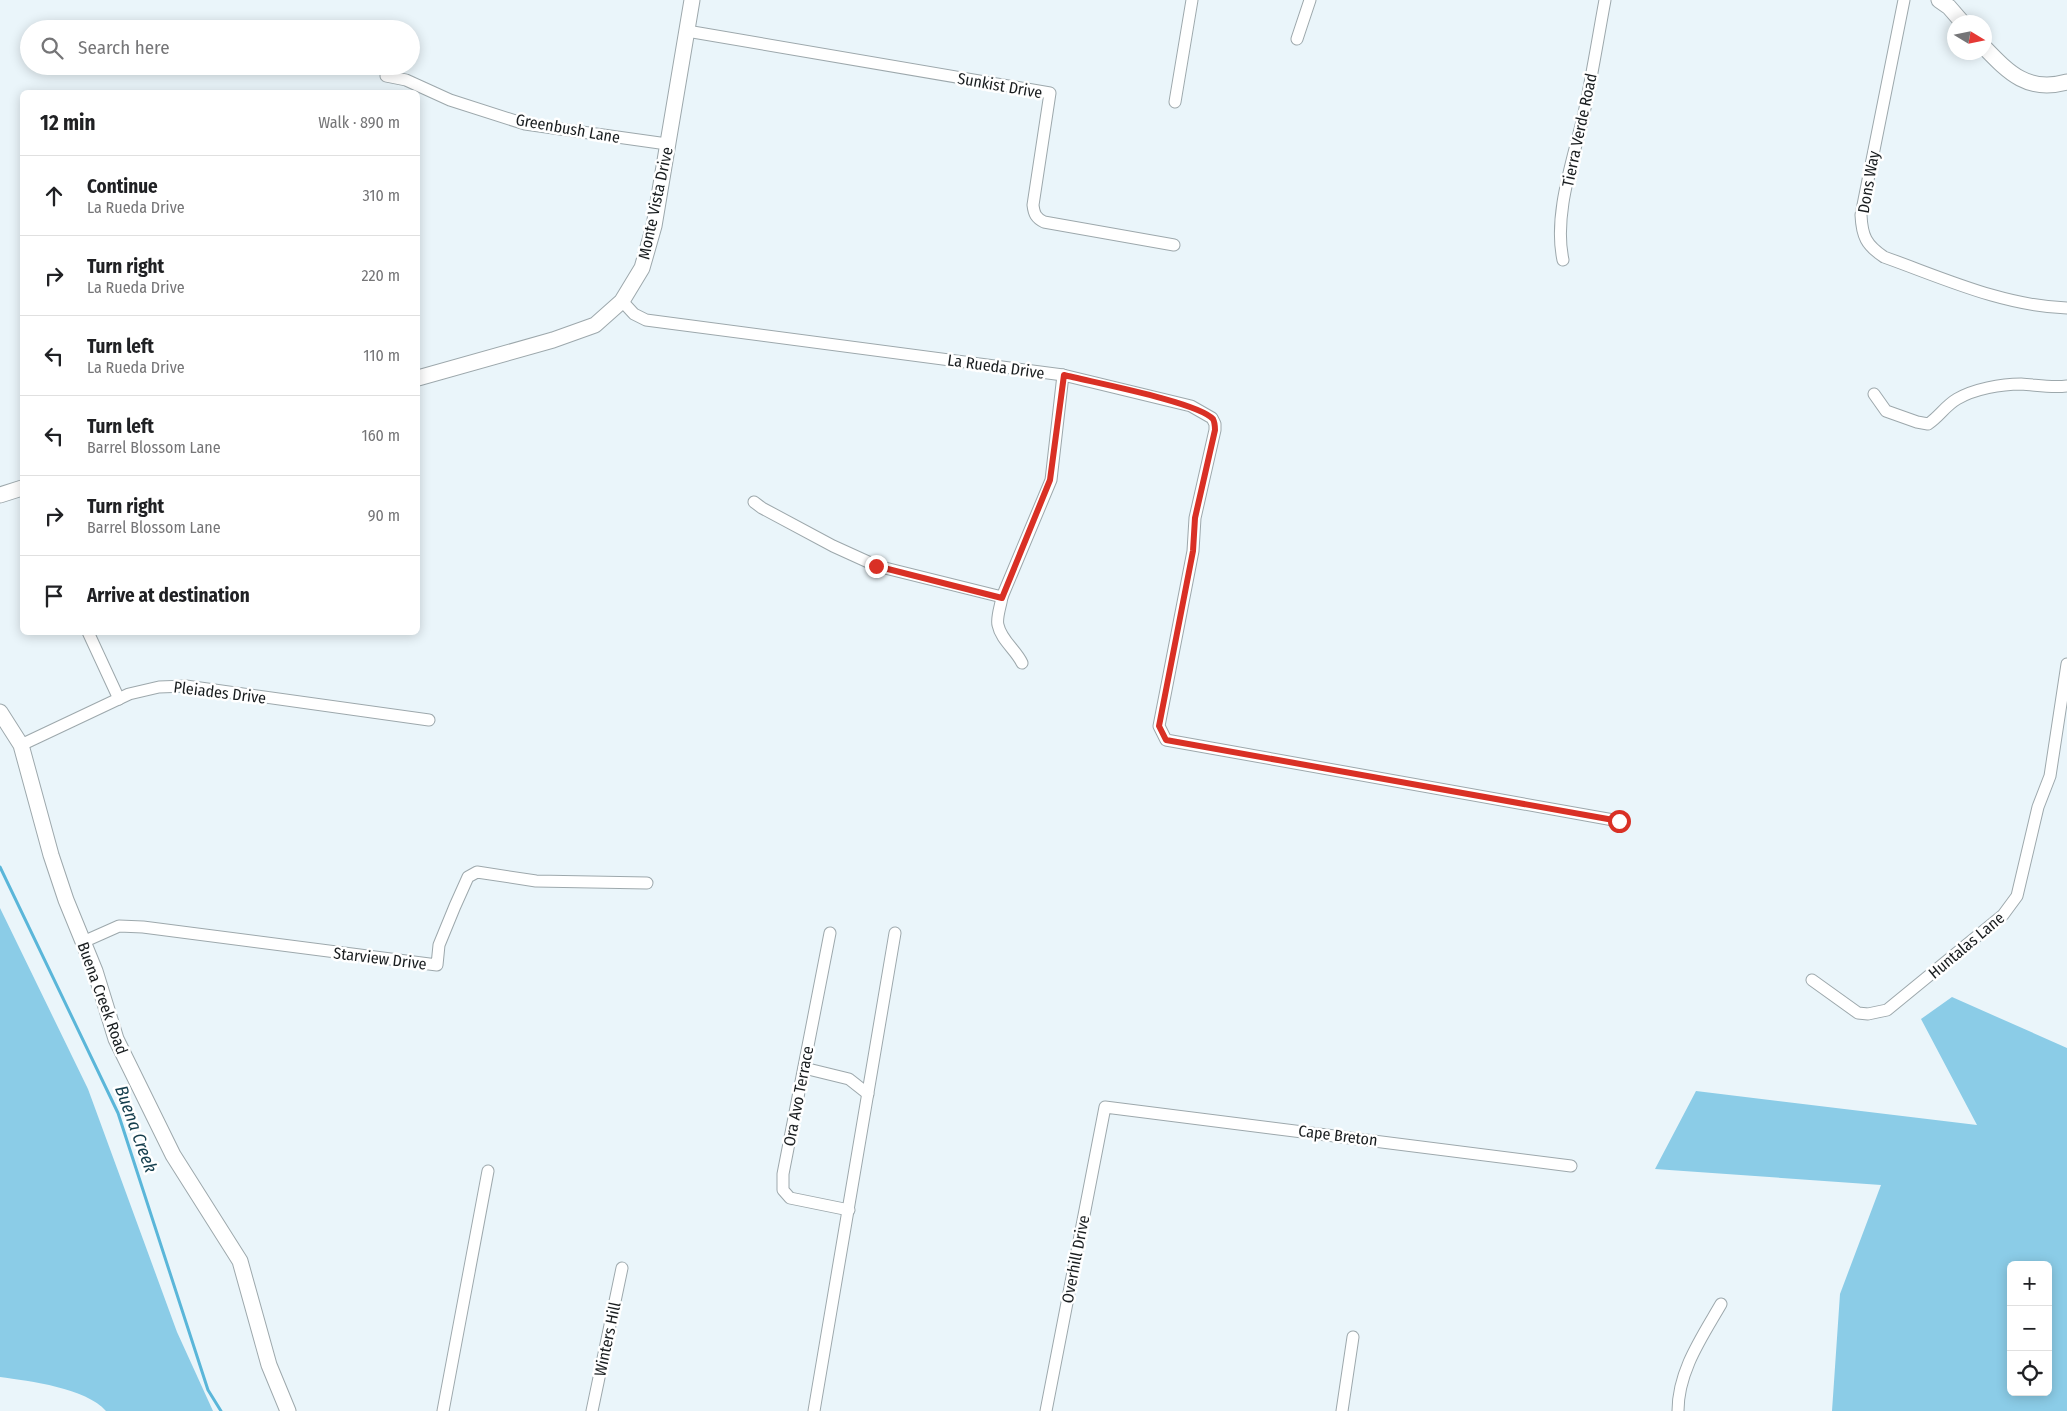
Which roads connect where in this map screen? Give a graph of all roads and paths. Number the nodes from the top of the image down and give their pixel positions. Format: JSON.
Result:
{"nodes":[{"id":1,"x":692,"y":0,"type":"edge"},
{"id":2,"x":1192,"y":0,"type":"edge"},
{"id":3,"x":1310,"y":0,"type":"edge"},
{"id":4,"x":1606,"y":0,"type":"edge"},
{"id":5,"x":1904,"y":0,"type":"edge"},
{"id":6,"x":1939,"y":0,"type":"edge"},
{"id":7,"x":1956,"y":15,"type":"edge"},
{"id":8,"x":686,"y":31,"type":"junction"},
{"id":9,"x":1297,"y":39,"type":"dead end"},
{"id":10,"x":1992,"y":55,"type":"edge"},
{"id":11,"x":386,"y":76,"type":"dead end"},
{"id":12,"x":2067,"y":82,"type":"edge"},
{"id":13,"x":1175,"y":102,"type":"dead end"},
{"id":14,"x":667,"y":144,"type":"junction"},
{"id":15,"x":1174,"y":245,"type":"dead end"},
{"id":16,"x":1563,"y":260,"type":"dead end"},
{"id":17,"x":622,"y":301,"type":"junction"},
{"id":18,"x":2067,"y":308,"type":"edge"},
{"id":19,"x":1064,"y":375,"type":"junction"},
{"id":20,"x":420,"y":377,"type":"edge"},
{"id":21,"x":2067,"y":386,"type":"edge"},
{"id":22,"x":1874,"y":394,"type":"dead end"},
{"id":23,"x":20,"y":489,"type":"edge"},
{"id":24,"x":0,"y":495,"type":"edge"},
{"id":25,"x":754,"y":502,"type":"dead end"},
{"id":26,"x":1002,"y":597,"type":"junction"},
{"id":27,"x":89,"y":635,"type":"edge"},
{"id":28,"x":1022,"y":663,"type":"dead end"},
{"id":29,"x":2067,"y":664,"type":"edge"},
{"id":30,"x":119,"y":699,"type":"junction"},
{"id":31,"x":0,"y":712,"type":"edge"},
{"id":32,"x":429,"y":720,"type":"dead end"},
{"id":33,"x":22,"y":745,"type":"junction"},
{"id":34,"x":1619,"y":821,"type":"dead end"},
{"id":35,"x":647,"y":883,"type":"dead end"},
{"id":36,"x":830,"y":933,"type":"dead end"},
{"id":37,"x":895,"y":933,"type":"dead end"},
{"id":38,"x":83,"y":942,"type":"junction"},
{"id":39,"x":1812,"y":980,"type":"dead end"},
{"id":40,"x":804,"y":1068,"type":"junction"},
{"id":41,"x":868,"y":1094,"type":"junction"},
{"id":42,"x":1105,"y":1107,"type":"joint"},
{"id":43,"x":1571,"y":1166,"type":"dead end"},
{"id":44,"x":488,"y":1171,"type":"dead end"},
{"id":45,"x":849,"y":1210,"type":"junction"},
{"id":46,"x":622,"y":1268,"type":"dead end"},
{"id":47,"x":1722,"y":1304,"type":"dead end"},
{"id":48,"x":1353,"y":1337,"type":"dead end"},
{"id":49,"x":288,"y":1411,"type":"edge"},
{"id":50,"x":443,"y":1411,"type":"edge"},
{"id":51,"x":592,"y":1411,"type":"edge"},
{"id":52,"x":814,"y":1411,"type":"edge"},
{"id":53,"x":1046,"y":1411,"type":"edge"},
{"id":54,"x":1342,"y":1411,"type":"edge"},
{"id":55,"x":1678,"y":1411,"type":"edge"}],
"edges":[{"from":1,"to":8,"type":"main road","name":"Monte Vista Drive"},
{"from":2,"to":13,"type":"street"},
{"from":3,"to":9,"type":"street"},
{"from":4,"to":16,"type":"street","name":"Tierra Verde Road"},
{"from":5,"to":18,"type":"street","name":"Dons Way"},
{"from":6,"to":7,"type":"main road"},
{"from":8,"to":14,"type":"main road","name":"Monte Vista Drive"},
{"from":8,"to":15,"type":"street","name":"Sunkist Drive"},
{"from":10,"to":12,"type":"main road"},
{"from":11,"to":14,"type":"street","name":"Greenbush Lane"},
{"from":14,"to":17,"type":"main road","name":"Monte Vista Drive"},
{"from":17,"to":19,"type":"street","name":"La Rueda Drive"},
{"from":17,"to":20,"type":"main road","name":"Monte Vista Drive"},
{"from":19,"to":26,"type":"street"},
{"from":19,"to":34,"type":"street","name":"La Rueda Drive"},
{"from":21,"to":22,"type":"street"},
{"from":23,"to":24,"type":"main road"},
{"from":25,"to":26,"type":"street"},
{"from":26,"to":28,"type":"street"},
{"from":27,"to":30,"type":"street"},
{"from":29,"to":39,"type":"street","name":"Huntalas Lane"},
{"from":30,"to":32,"type":"street","name":"Pleiades Drive"},
{"from":30,"to":33,"type":"street","name":"Pleiades Drive"},
{"from":31,"to":33,"type":"main road","name":"Buena Creek Road"},
{"from":33,"to":38,"type":"main road","name":"Buena Creek Road"},
{"from":35,"to":38,"type":"street","name":"Starview Drive"},
{"from":36,"to":40,"type":"street","name":"Ora Avo Terrace"},
{"from":37,"to":41,"type":"street"},
{"from":38,"to":49,"type":"main road","name":"Buena Creek Road"},
{"from":40,"to":41,"type":"street"},
{"from":40,"to":45,"type":"street","name":"Ora Avo Terrace"},
{"from":41,"to":45,"type":"street"},
{"from":42,"to":43,"type":"street","name":"Cape Breton"},
{"from":42,"to":53,"type":"street","name":"Overhill Drive"},
{"from":44,"to":50,"type":"street"},
{"from":45,"to":52,"type":"street"},
{"from":46,"to":51,"type":"street","name":"Winters Hill"},
{"from":47,"to":55,"type":"street"},
{"from":48,"to":54,"type":"street"}]}
